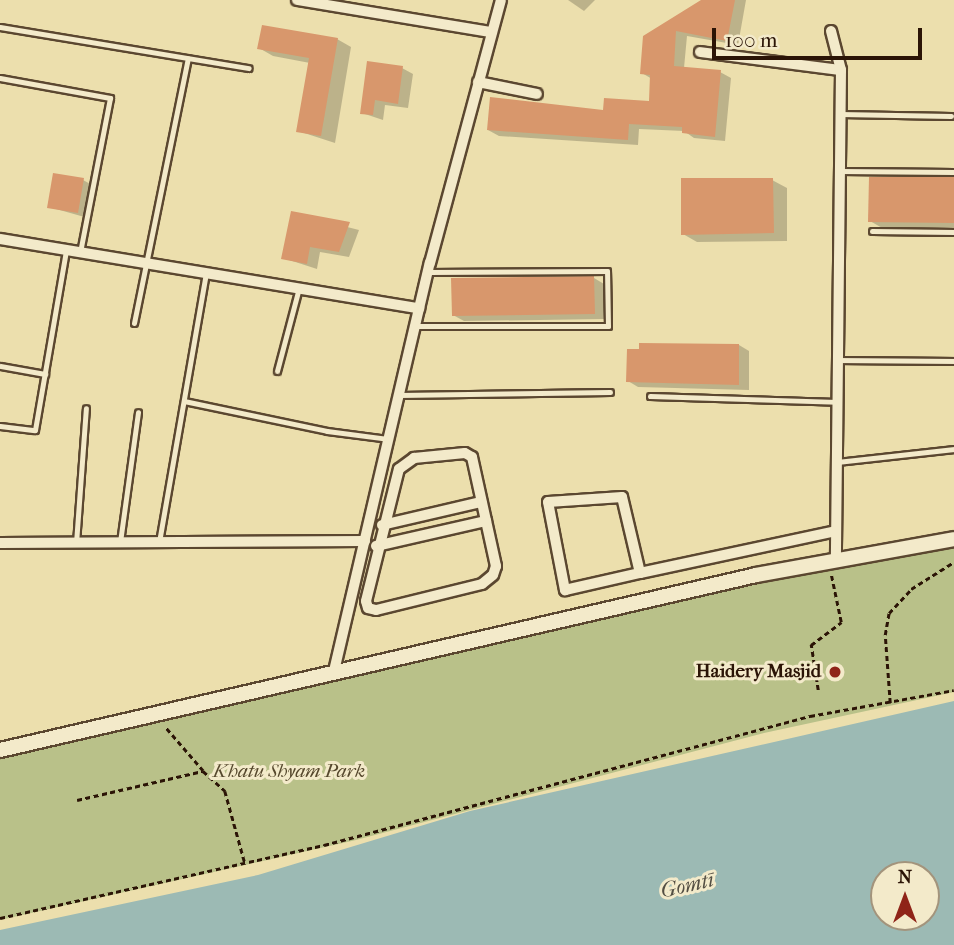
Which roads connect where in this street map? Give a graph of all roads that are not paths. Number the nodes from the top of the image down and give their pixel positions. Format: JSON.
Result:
{"nodes":[{"id":1,"x":297,"y":0,"type":"edge"},
{"id":2,"x":501,"y":0,"type":"edge"},
{"id":3,"x":343,"y":4,"type":"edge"},
{"id":4,"x":0,"y":27,"type":"edge"},
{"id":5,"x":491,"y":32,"type":"junction"},
{"id":6,"x":831,"y":32,"type":"dead end"},
{"id":7,"x":700,"y":52,"type":"dead end"},
{"id":8,"x":188,"y":58,"type":"junction"},
{"id":9,"x":249,"y":68,"type":"dead end"},
{"id":10,"x":841,"y":70,"type":"junction"},
{"id":11,"x":0,"y":78,"type":"edge"},
{"id":12,"x":478,"y":82,"type":"junction"},
{"id":13,"x":537,"y":94,"type":"dead end"},
{"id":14,"x":841,"y":114,"type":"junction"},
{"id":15,"x":951,"y":116,"type":"dead end"},
{"id":16,"x":840,"y":171,"type":"junction"},
{"id":17,"x":954,"y":172,"type":"edge"},
{"id":18,"x":872,"y":231,"type":"dead end"},
{"id":19,"x":954,"y":232,"type":"edge"},
{"id":20,"x":0,"y":239,"type":"edge"},
{"id":21,"x":66,"y":250,"type":"junction"},
{"id":22,"x":80,"y":252,"type":"junction"},
{"id":23,"x":144,"y":263,"type":"junction"},
{"id":24,"x":428,"y":272,"type":"junction"},
{"id":25,"x":206,"y":273,"type":"junction"},
{"id":26,"x":299,"y":288,"type":"junction"},
{"id":27,"x":419,"y":308,"type":"junction"},
{"id":28,"x":134,"y":323,"type":"dead end"},
{"id":29,"x":415,"y":326,"type":"junction"},
{"id":30,"x":838,"y":360,"type":"junction"},
{"id":31,"x":954,"y":361,"type":"edge"},
{"id":32,"x":0,"y":366,"type":"edge"},
{"id":33,"x":276,"y":371,"type":"dead end"},
{"id":34,"x":45,"y":373,"type":"junction"},
{"id":35,"x":610,"y":392,"type":"dead end"},
{"id":36,"x":399,"y":395,"type":"junction"},
{"id":37,"x":650,"y":396,"type":"dead end"},
{"id":38,"x":184,"y":401,"type":"junction"},
{"id":39,"x":837,"y":402,"type":"junction"},
{"id":40,"x":86,"y":408,"type":"dead end"},
{"id":41,"x":138,"y":412,"type":"dead end"},
{"id":42,"x":0,"y":426,"type":"edge"},
{"id":43,"x":389,"y":439,"type":"junction"},
{"id":44,"x":954,"y":449,"type":"edge"},
{"id":45,"x":836,"y":462,"type":"junction"},
{"id":46,"x":481,"y":502,"type":"junction"},
{"id":47,"x":486,"y":521,"type":"junction"},
{"id":48,"x":386,"y":524,"type":"junction"},
{"id":49,"x":368,"y":528,"type":"junction"},
{"id":50,"x":836,"y":531,"type":"junction"},
{"id":51,"x":954,"y":539,"type":"edge"},
{"id":52,"x":120,"y":542,"type":"junction"},
{"id":53,"x":159,"y":542,"type":"junction"},
{"id":54,"x":0,"y":543,"type":"edge"},
{"id":55,"x":76,"y":543,"type":"junction"},
{"id":56,"x":380,"y":545,"type":"junction"},
{"id":57,"x":364,"y":546,"type":"junction"},
{"id":58,"x":831,"y":559,"type":"junction"},
{"id":59,"x":640,"y":573,"type":"junction"},
{"id":60,"x":334,"y":671,"type":"junction"},
{"id":61,"x":0,"y":750,"type":"edge"}],
"edges":[{"from":1,"to":3,"type":"street"},
{"from":2,"to":5,"type":"street"},
{"from":3,"to":5,"type":"street"},
{"from":4,"to":8,"type":"lane"},
{"from":5,"to":12,"type":"street"},
{"from":6,"to":10,"type":"street"},
{"from":7,"to":10,"type":"street"},
{"from":8,"to":9,"type":"lane"},
{"from":8,"to":23,"type":"lane"},
{"from":10,"to":14,"type":"street"},
{"from":11,"to":22,"type":"lane"},
{"from":12,"to":13,"type":"street"},
{"from":12,"to":24,"type":"street"},
{"from":14,"to":15,"type":"lane"},
{"from":14,"to":16,"type":"street"},
{"from":16,"to":17,"type":"lane"},
{"from":16,"to":30,"type":"street"},
{"from":18,"to":19,"type":"lane"},
{"from":20,"to":21,"type":"street"},
{"from":21,"to":22,"type":"street"},
{"from":21,"to":34,"type":"lane"},
{"from":22,"to":23,"type":"street"},
{"from":23,"to":25,"type":"street"},
{"from":23,"to":28,"type":"lane"},
{"from":24,"to":27,"type":"street"},
{"from":24,"to":29,"type":"lane"},
{"from":25,"to":26,"type":"street"},
{"from":25,"to":38,"type":"lane"},
{"from":26,"to":27,"type":"street"},
{"from":26,"to":33,"type":"lane"},
{"from":27,"to":29,"type":"street"},
{"from":29,"to":36,"type":"street"},
{"from":30,"to":31,"type":"lane"},
{"from":30,"to":39,"type":"street"},
{"from":32,"to":34,"type":"lane"},
{"from":34,"to":42,"type":"lane"},
{"from":35,"to":36,"type":"lane"},
{"from":36,"to":43,"type":"street"},
{"from":37,"to":39,"type":"lane"},
{"from":38,"to":43,"type":"lane"},
{"from":38,"to":53,"type":"lane"},
{"from":39,"to":45,"type":"street"},
{"from":40,"to":55,"type":"lane"},
{"from":41,"to":52,"type":"lane"},
{"from":43,"to":49,"type":"street"},
{"from":44,"to":45,"type":"lane"},
{"from":45,"to":50,"type":"street"},
{"from":46,"to":47,"type":"street"},
{"from":46,"to":48,"type":"street"},
{"from":46,"to":48,"type":"street"},
{"from":47,"to":56,"type":"street"},
{"from":47,"to":56,"type":"street"},
{"from":48,"to":49,"type":"street"},
{"from":48,"to":56,"type":"street"},
{"from":49,"to":57,"type":"street"},
{"from":50,"to":58,"type":"street"},
{"from":50,"to":59,"type":"street"},
{"from":51,"to":58,"type":"street"},
{"from":52,"to":53,"type":"street"},
{"from":52,"to":55,"type":"street"},
{"from":53,"to":57,"type":"street"},
{"from":54,"to":55,"type":"street"},
{"from":56,"to":57,"type":"street"},
{"from":57,"to":60,"type":"street"},
{"from":58,"to":60,"type":"street"},
{"from":59,"to":59,"type":"street"},
{"from":60,"to":61,"type":"street"}]}
